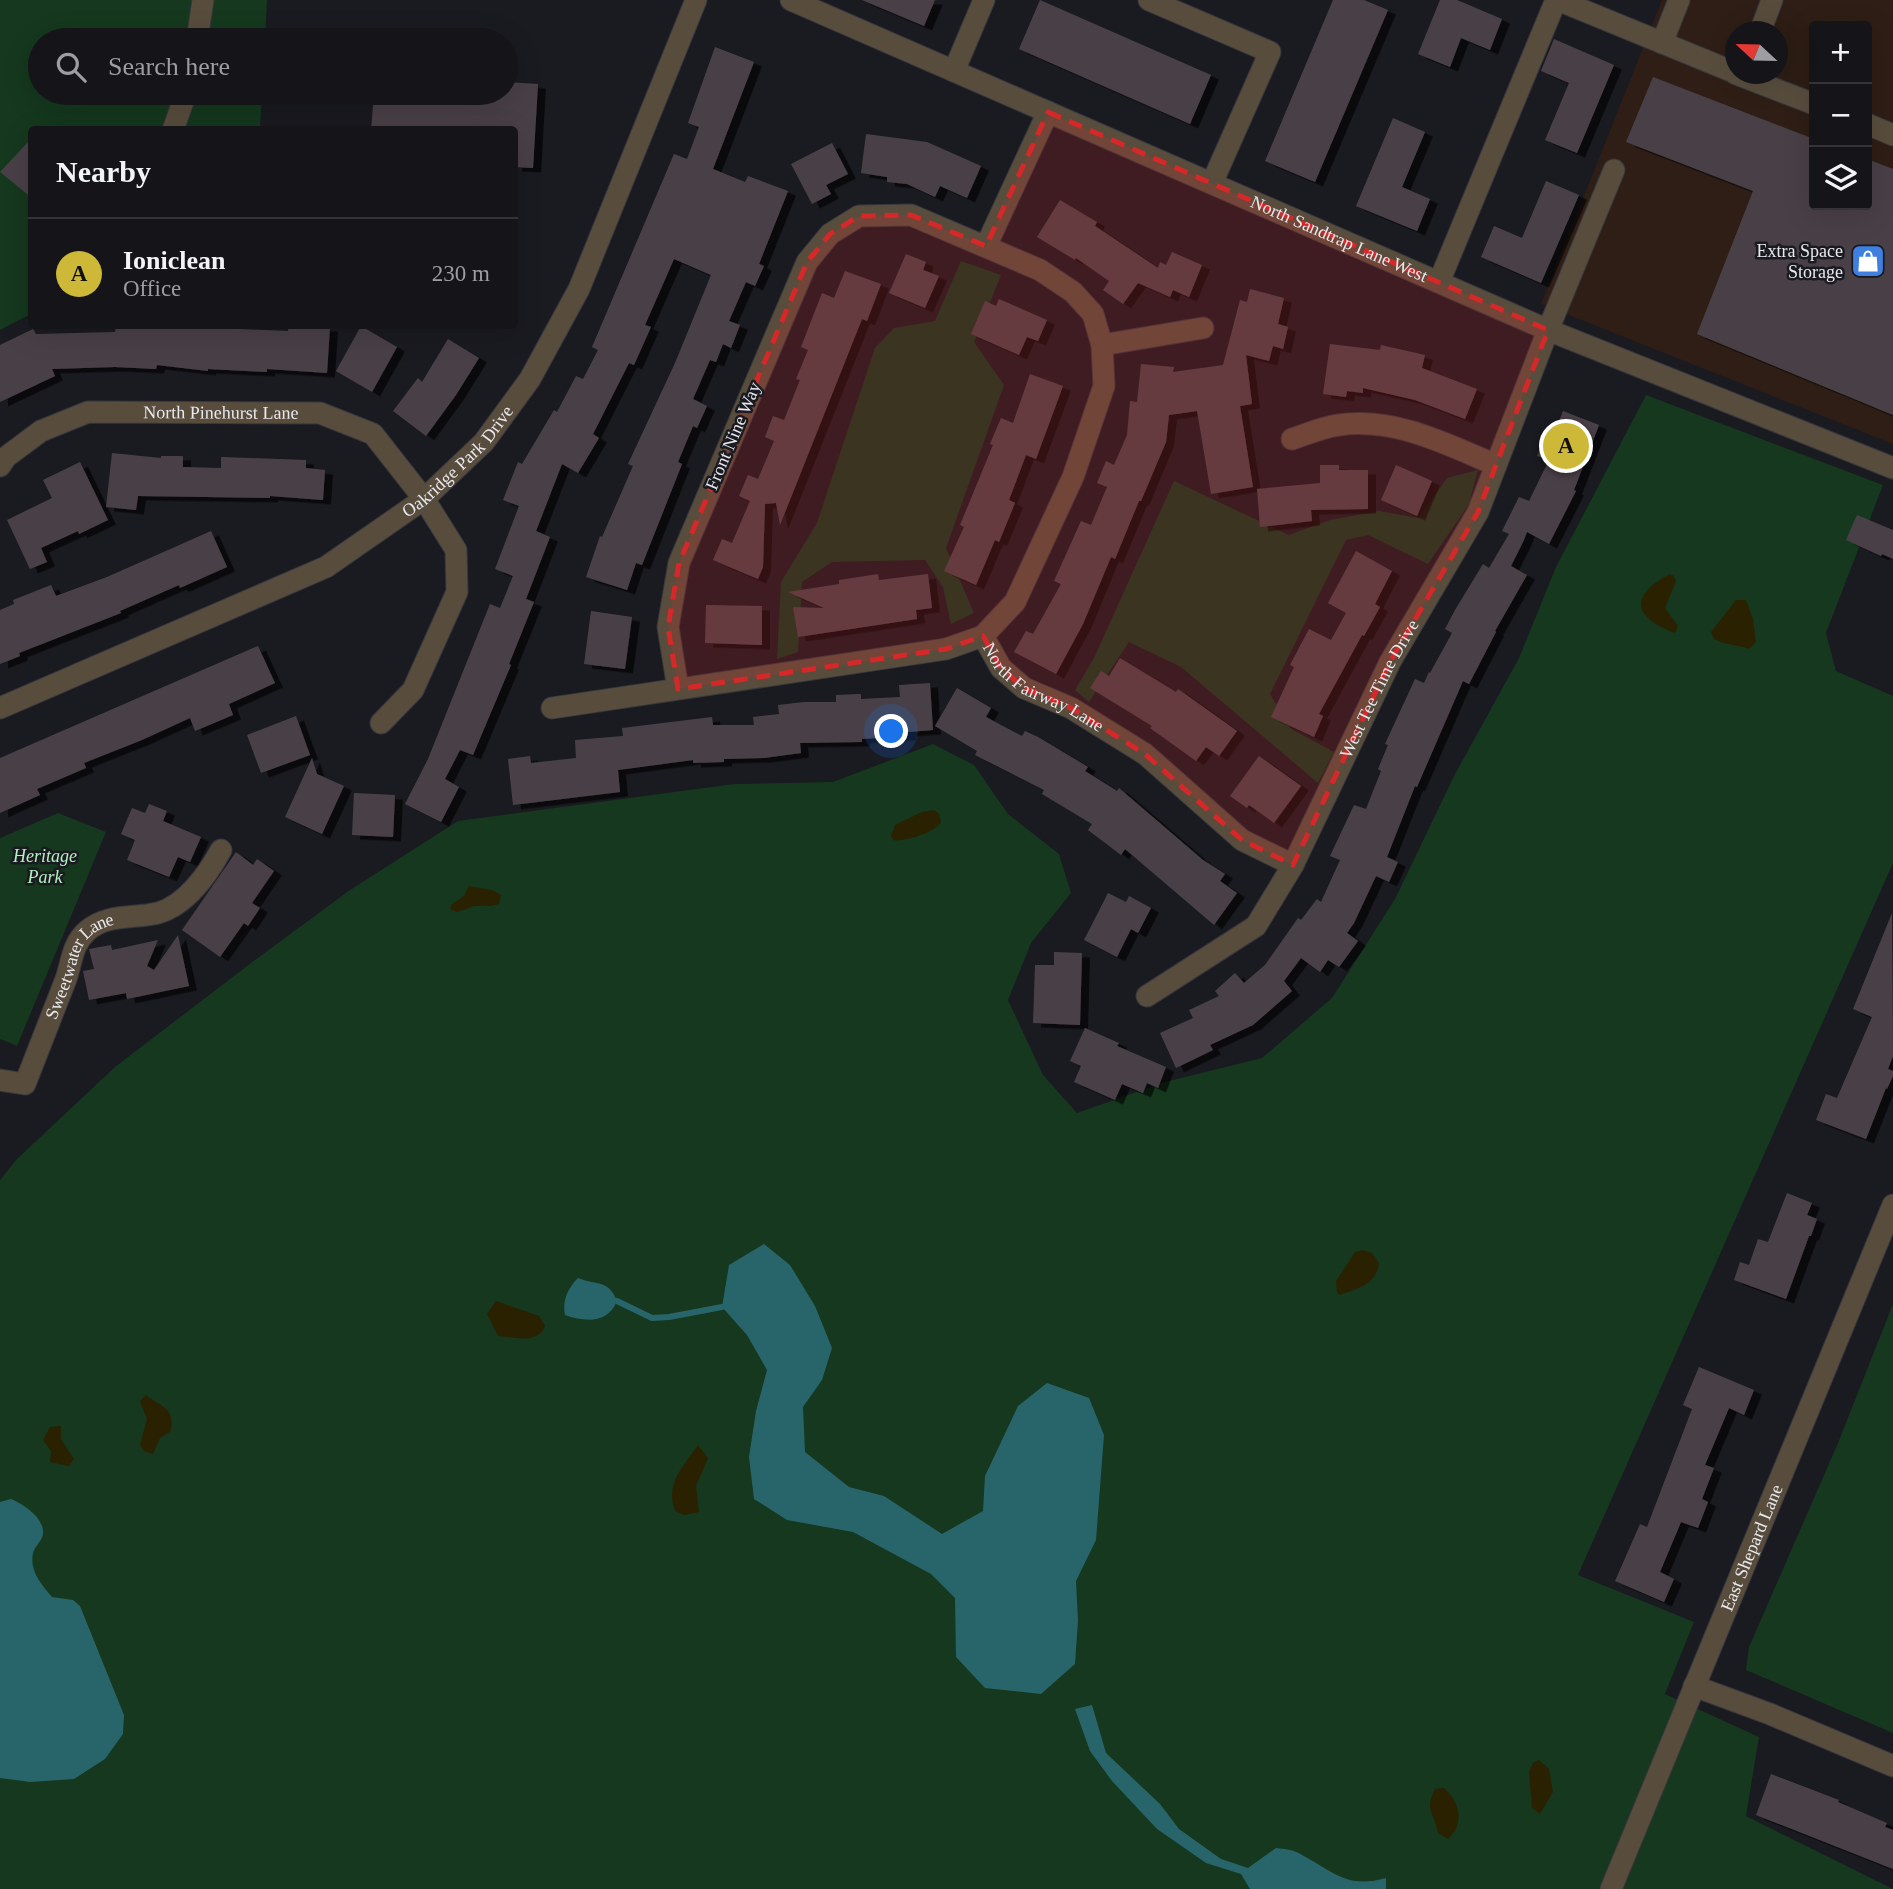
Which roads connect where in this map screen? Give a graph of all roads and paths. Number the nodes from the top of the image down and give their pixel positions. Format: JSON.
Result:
{"nodes":[{"id":1,"x":203,"y":0,"type":"edge"},
{"id":2,"x":696,"y":0,"type":"edge"},
{"id":3,"x":793,"y":0,"type":"edge"},
{"id":4,"x":984,"y":0,"type":"edge"},
{"id":5,"x":1149,"y":0,"type":"edge"},
{"id":6,"x":1557,"y":0,"type":"edge"},
{"id":7,"x":1679,"y":0,"type":"edge"},
{"id":8,"x":1772,"y":0,"type":"edge"},
{"id":9,"x":1764,"y":21,"type":"edge"},
{"id":10,"x":199,"y":28,"type":"edge"},
{"id":11,"x":1662,"y":43,"type":"junction"},
{"id":12,"x":1725,"y":68,"type":"edge"},
{"id":13,"x":954,"y":71,"type":"junction"},
{"id":14,"x":1764,"y":84,"type":"edge"},
{"id":15,"x":1809,"y":102,"type":"edge"},
{"id":16,"x":182,"y":105,"type":"edge"},
{"id":17,"x":1048,"y":112,"type":"junction"},
{"id":18,"x":174,"y":126,"type":"edge"},
{"id":19,"x":1872,"y":126,"type":"edge"},
{"id":20,"x":1893,"y":135,"type":"edge"},
{"id":21,"x":1614,"y":170,"type":"dead end"},
{"id":22,"x":1212,"y":183,"type":"junction"},
{"id":23,"x":986,"y":247,"type":"junction"},
{"id":24,"x":1439,"y":282,"type":"junction"},
{"id":25,"x":1203,"y":328,"type":"dead end"},
{"id":26,"x":1548,"y":330,"type":"junction"},
{"id":27,"x":1102,"y":345,"type":"junction"},
{"id":28,"x":1292,"y":439,"type":"dead end"},
{"id":29,"x":1496,"y":465,"type":"junction"},
{"id":30,"x":0,"y":466,"type":"edge"},
{"id":31,"x":1893,"y":468,"type":"edge"},
{"id":32,"x":425,"y":499,"type":"junction"},
{"id":33,"x":983,"y":636,"type":"junction"},
{"id":34,"x":678,"y":689,"type":"junction"},
{"id":35,"x":0,"y":708,"type":"edge"},
{"id":36,"x":552,"y":708,"type":"dead end"},
{"id":37,"x":381,"y":723,"type":"dead end"},
{"id":38,"x":222,"y":850,"type":"dead end"},
{"id":39,"x":1293,"y":865,"type":"junction"},
{"id":40,"x":1147,"y":996,"type":"dead end"},
{"id":41,"x":0,"y":1080,"type":"edge"},
{"id":42,"x":1893,"y":1205,"type":"edge"},
{"id":43,"x":1694,"y":1686,"type":"junction"},
{"id":44,"x":1893,"y":1766,"type":"edge"},
{"id":45,"x":1611,"y":1889,"type":"edge"}],
"edges":[{"from":1,"to":10,"type":"street"},
{"from":2,"to":32,"type":"street","name":"Oakridge Park Drive"},
{"from":3,"to":13,"type":"street","name":"North Sandtrap Lane West"},
{"from":4,"to":13,"type":"street"},
{"from":5,"to":22,"type":"street"},
{"from":6,"to":11,"type":"street"},
{"from":6,"to":24,"type":"street"},
{"from":7,"to":11,"type":"street"},
{"from":8,"to":9,"type":"street"},
{"from":11,"to":12,"type":"street"},
{"from":13,"to":17,"type":"street","name":"North Sandtrap Lane West"},
{"from":14,"to":15,"type":"street"},
{"from":16,"to":18,"type":"street"},
{"from":17,"to":22,"type":"street","name":"North Sandtrap Lane West"},
{"from":17,"to":23,"type":"street"},
{"from":19,"to":20,"type":"street"},
{"from":21,"to":26,"type":"street","name":"West Tee Time Drive"},
{"from":22,"to":24,"type":"street","name":"North Sandtrap Lane West"},
{"from":23,"to":27,"type":"street","name":"Front Nine Way"},
{"from":23,"to":34,"type":"street","name":"Front Nine Way"},
{"from":24,"to":26,"type":"street","name":"North Sandtrap Lane West"},
{"from":25,"to":27,"type":"street"},
{"from":26,"to":29,"type":"street","name":"West Tee Time Drive"},
{"from":26,"to":31,"type":"street","name":"North Sandtrap Lane West"},
{"from":27,"to":33,"type":"street","name":"Front Nine Way"},
{"from":28,"to":29,"type":"street"},
{"from":29,"to":39,"type":"street","name":"West Tee Time Drive"},
{"from":30,"to":32,"type":"street","name":"North Pinehurst Lane"},
{"from":32,"to":35,"type":"street","name":"Oakridge Park Drive"},
{"from":32,"to":37,"type":"street","name":"North Pinehurst Lane"},
{"from":33,"to":34,"type":"street","name":"North Fairway Lane"},
{"from":33,"to":39,"type":"street","name":"North Fairway Lane"},
{"from":34,"to":36,"type":"street"},
{"from":38,"to":41,"type":"street","name":"Sweetwater Lane"},
{"from":39,"to":40,"type":"street","name":"West Tee Time Drive"},
{"from":42,"to":43,"type":"street","name":"East Shepard Lane"},
{"from":43,"to":44,"type":"street"},
{"from":43,"to":45,"type":"street","name":"East Shepard Lane"}]}
